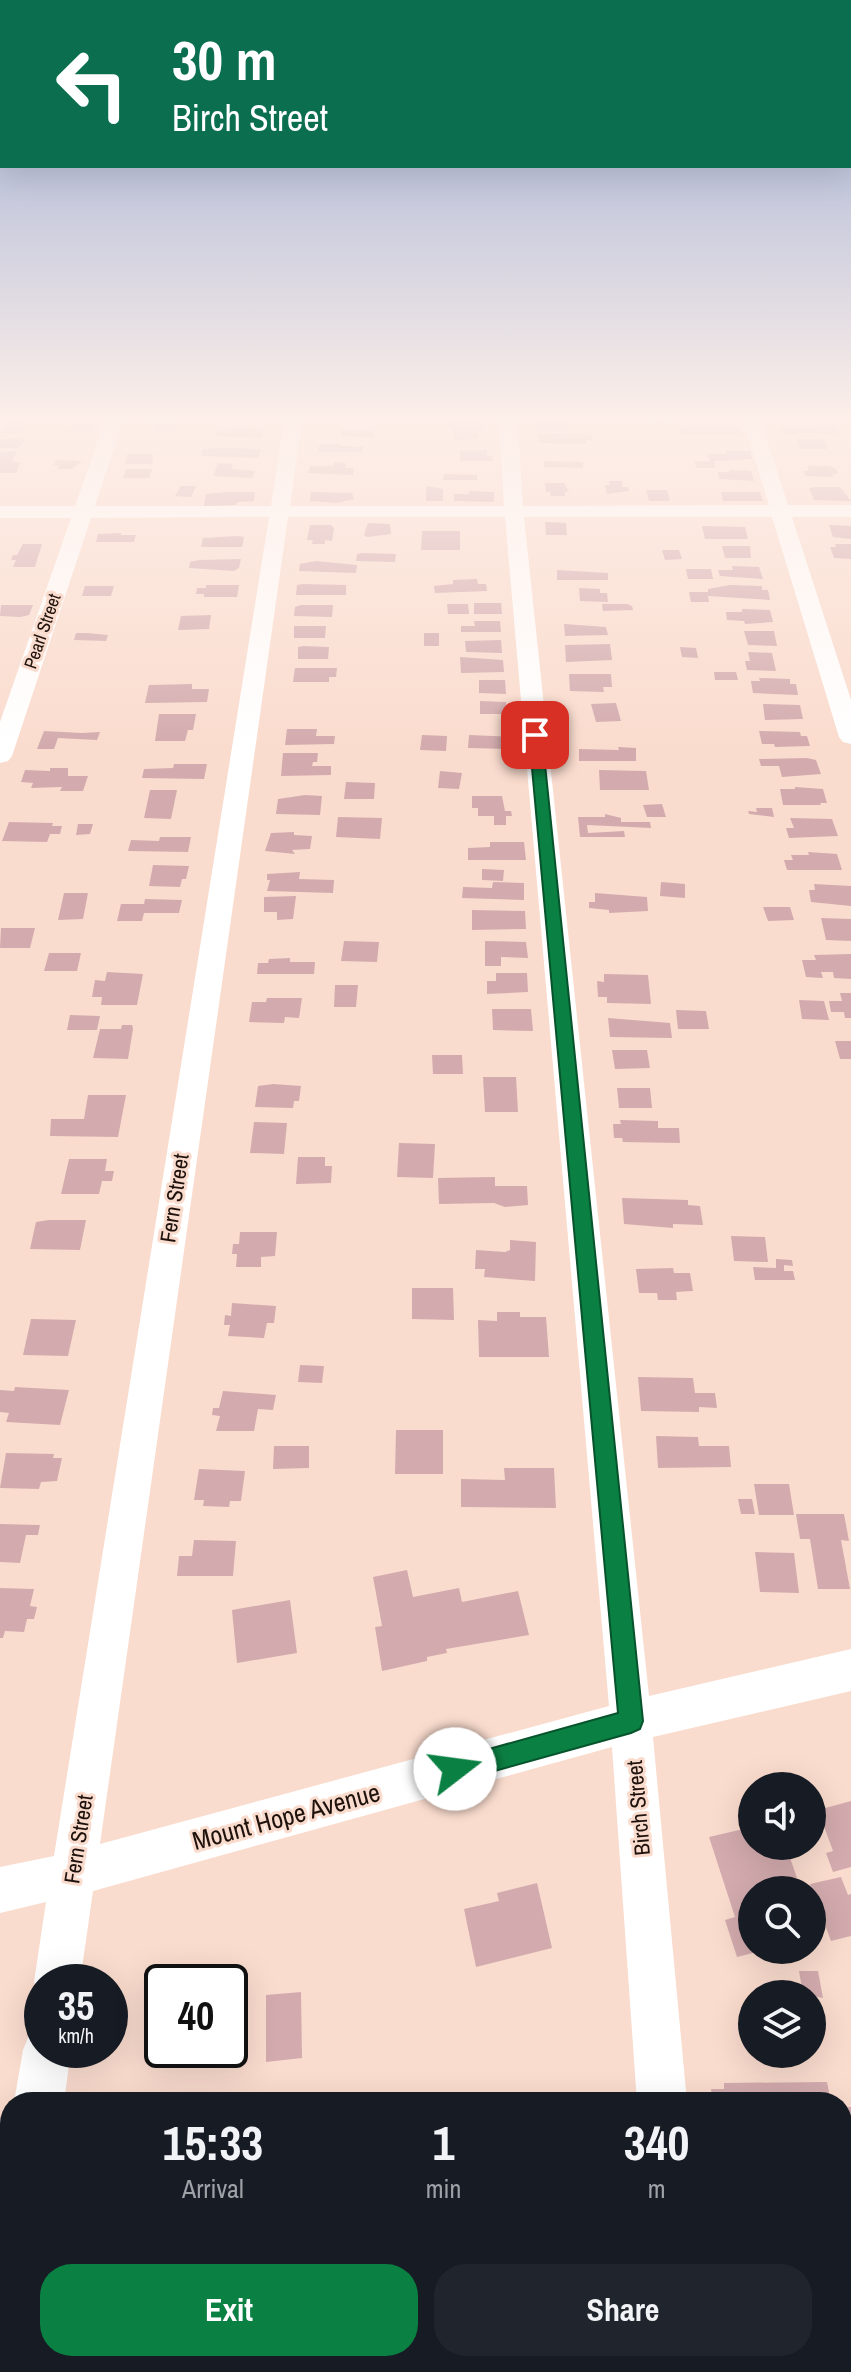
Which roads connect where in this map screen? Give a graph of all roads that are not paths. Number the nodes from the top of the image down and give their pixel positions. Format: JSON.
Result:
{"nodes":[{"id":1,"x":77,"y":526,"type":"edge"},
{"id":2,"x":275,"y":526,"type":"edge"},
{"id":3,"x":515,"y":526,"type":"edge"},
{"id":4,"x":783,"y":526,"type":"edge"},
{"id":5,"x":851,"y":737,"type":"edge"},
{"id":6,"x":0,"y":756,"type":"edge"},
{"id":7,"x":851,"y":1670,"type":"edge"},
{"id":8,"x":631,"y":1721,"type":"junction"},
{"id":9,"x":73,"y":1874,"type":"junction"},
{"id":10,"x":0,"y":1890,"type":"edge"},
{"id":11,"x":60,"y":1964,"type":"edge"},
{"id":12,"x":44,"y":2068,"type":"edge"},
{"id":13,"x":41,"y":2092,"type":"edge"},
{"id":14,"x":661,"y":2092,"type":"edge"}],
"edges":[{"from":1,"to":6,"type":"street","name":"Pearl Street"},
{"from":2,"to":9,"type":"street","name":"Fern Street"},
{"from":3,"to":8,"type":"street","name":"Birch Street"},
{"from":4,"to":5,"type":"street"},
{"from":7,"to":8,"type":"street","name":"Mount Hope Avenue"},
{"from":8,"to":9,"type":"street","name":"Mount Hope Avenue"},
{"from":8,"to":14,"type":"street","name":"Birch Street"},
{"from":9,"to":10,"type":"street","name":"Mount Hope Avenue"},
{"from":9,"to":11,"type":"street","name":"Fern Street"},
{"from":12,"to":13,"type":"street"}]}
